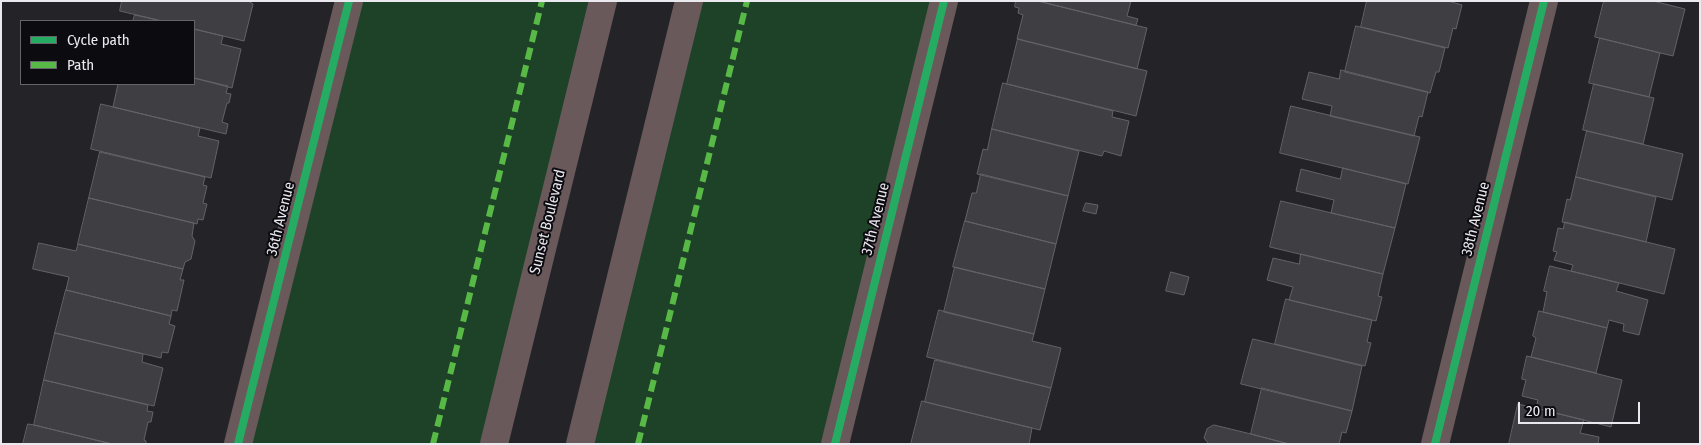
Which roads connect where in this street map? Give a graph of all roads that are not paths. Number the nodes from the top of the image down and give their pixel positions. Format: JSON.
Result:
{"nodes":[{"id":1,"x":349,"y":1,"type":"edge"},
{"id":2,"x":603,"y":1,"type":"edge"},
{"id":3,"x":689,"y":1,"type":"edge"},
{"id":4,"x":944,"y":1,"type":"edge"},
{"id":5,"x":1544,"y":1,"type":"edge"},
{"id":6,"x":238,"y":444,"type":"edge"},
{"id":7,"x":494,"y":444,"type":"edge"},
{"id":8,"x":580,"y":444,"type":"edge"},
{"id":9,"x":835,"y":444,"type":"edge"},
{"id":10,"x":1435,"y":444,"type":"edge"}],
"edges":[{"from":1,"to":6,"type":"street","name":"36th Avenue"},
{"from":2,"to":7,"type":"main road","name":"Sunset Boulevard"},
{"from":3,"to":8,"type":"main road"},
{"from":4,"to":9,"type":"street","name":"37th Avenue"},
{"from":5,"to":10,"type":"street","name":"38th Avenue"}]}
